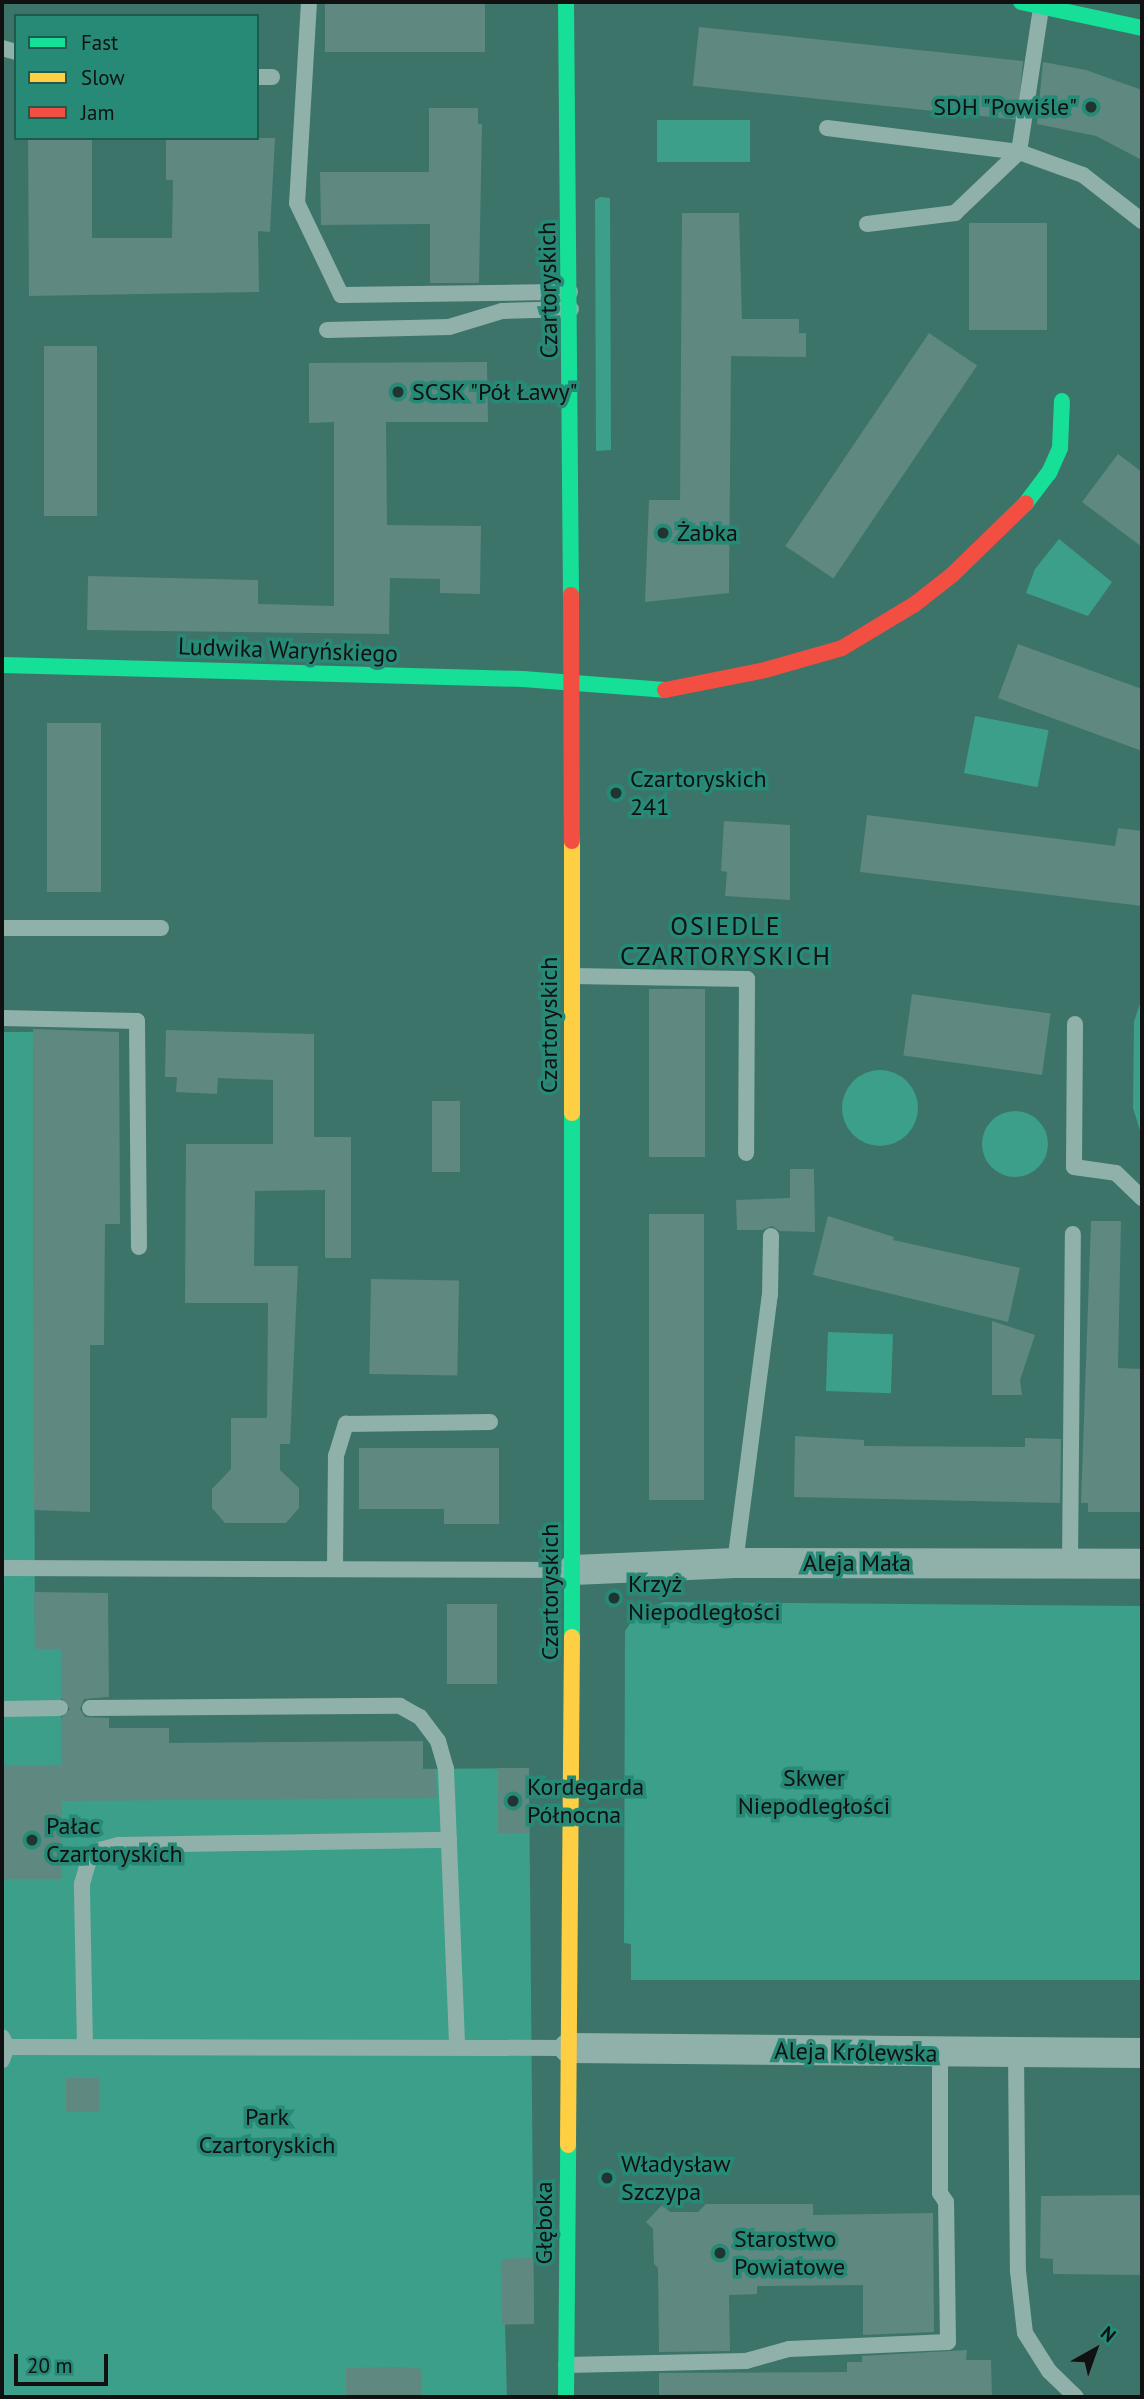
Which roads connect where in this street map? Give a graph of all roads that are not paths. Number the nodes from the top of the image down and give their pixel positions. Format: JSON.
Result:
{"nodes":[{"id":1,"x":309,"y":2,"type":"edge"},
{"id":2,"x":566,"y":2,"type":"edge"},
{"id":3,"x":1021,"y":2,"type":"edge"},
{"id":4,"x":1041,"y":9,"type":"junction"},
{"id":5,"x":1142,"y":28,"type":"edge"},
{"id":6,"x":827,"y":128,"type":"dead end"},
{"id":7,"x":1019,"y":152,"type":"junction"},
{"id":8,"x":1142,"y":221,"type":"edge"},
{"id":9,"x":867,"y":224,"type":"dead end"},
{"id":10,"x":571,"y":301,"type":"junction"},
{"id":11,"x":327,"y":330,"type":"dead end"},
{"id":12,"x":1062,"y":401,"type":"dead end"},
{"id":13,"x":2,"y":665,"type":"edge"},
{"id":14,"x":572,"y":684,"type":"junction"},
{"id":15,"x":2,"y":928,"type":"edge"},
{"id":16,"x":161,"y":928,"type":"dead end"},
{"id":17,"x":572,"y":976,"type":"junction"},
{"id":18,"x":2,"y":1018,"type":"edge"},
{"id":19,"x":1075,"y":1024,"type":"dead end"},
{"id":20,"x":746,"y":1153,"type":"dead end"},
{"id":21,"x":1142,"y":1198,"type":"edge"},
{"id":22,"x":1073,"y":1234,"type":"dead end"},
{"id":23,"x":771,"y":1236,"type":"dead end"},
{"id":24,"x":139,"y":1247,"type":"dead end"},
{"id":25,"x":490,"y":1422,"type":"dead end"},
{"id":26,"x":735,"y":1563,"type":"junction"},
{"id":27,"x":1070,"y":1563,"type":"junction"},
{"id":28,"x":1142,"y":1564,"type":"edge"},
{"id":29,"x":335,"y":1566,"type":"junction"},
{"id":30,"x":2,"y":1568,"type":"edge"},
{"id":31,"x":573,"y":1570,"type":"junction"},
{"id":32,"x":60,"y":1708,"type":"dead end"},
{"id":33,"x":90,"y":1708,"type":"dead end"},
{"id":34,"x":2,"y":1709,"type":"edge"},
{"id":35,"x":449,"y":1840,"type":"junction"},
{"id":36,"x":85,"y":2047,"type":"junction"},
{"id":37,"x":457,"y":2047,"type":"junction"},
{"id":38,"x":4,"y":2048,"type":"edge"},
{"id":39,"x":569,"y":2049,"type":"junction"},
{"id":40,"x":940,"y":2053,"type":"junction"},
{"id":41,"x":1016,"y":2053,"type":"junction"},
{"id":42,"x":1142,"y":2053,"type":"edge"},
{"id":43,"x":566,"y":2365,"type":"junction"},
{"id":44,"x":1058,"y":2379,"type":"junction"},
{"id":45,"x":566,"y":2397,"type":"edge"},
{"id":46,"x":1058,"y":2397,"type":"edge"},
{"id":47,"x":1076,"y":2397,"type":"edge"}],
"edges":[{"from":1,"to":10,"type":"lane"},
{"from":2,"to":10,"type":"main road","name":"Czartoryskich"},
{"from":3,"to":4,"type":"main road"},
{"from":4,"to":5,"type":"main road"},
{"from":4,"to":7,"type":"lane"},
{"from":6,"to":7,"type":"lane"},
{"from":7,"to":8,"type":"lane"},
{"from":7,"to":9,"type":"lane"},
{"from":10,"to":11,"type":"lane"},
{"from":10,"to":14,"type":"main road","name":"Czartoryskich"},
{"from":12,"to":14,"type":"main road","name":"Ludwika Waryńskiego"},
{"from":13,"to":14,"type":"main road","name":"Ludwika Waryńskiego"},
{"from":14,"to":17,"type":"main road","name":"Czartoryskich"},
{"from":15,"to":16,"type":"lane"},
{"from":17,"to":20,"type":"lane"},
{"from":17,"to":31,"type":"main road","name":"Czartoryskich"},
{"from":18,"to":24,"type":"lane"},
{"from":19,"to":21,"type":"lane"},
{"from":22,"to":27,"type":"lane"},
{"from":23,"to":26,"type":"lane"},
{"from":25,"to":29,"type":"lane"},
{"from":26,"to":27,"type":"street","name":"Aleja Mała"},
{"from":26,"to":31,"type":"street","name":"Aleja Mała"},
{"from":27,"to":28,"type":"street","name":"Aleja Mała"},
{"from":29,"to":30,"type":"lane"},
{"from":29,"to":31,"type":"lane"},
{"from":31,"to":39,"type":"main road","name":"Czartoryskich"},
{"from":32,"to":34,"type":"lane"},
{"from":33,"to":35,"type":"lane"},
{"from":35,"to":36,"type":"lane"},
{"from":35,"to":37,"type":"lane"},
{"from":36,"to":37,"type":"lane"},
{"from":36,"to":38,"type":"lane"},
{"from":37,"to":39,"type":"lane"},
{"from":39,"to":40,"type":"street","name":"Aleja Królewska"},
{"from":39,"to":43,"type":"main road","name":"Głęboka"},
{"from":40,"to":41,"type":"street","name":"Aleja Królewska"},
{"from":40,"to":43,"type":"lane"},
{"from":41,"to":42,"type":"street","name":"Aleja Królewska"},
{"from":41,"to":44,"type":"lane"},
{"from":43,"to":45,"type":"main road","name":"Głęboka"},
{"from":44,"to":46,"type":"lane"},
{"from":44,"to":47,"type":"lane"}]}
